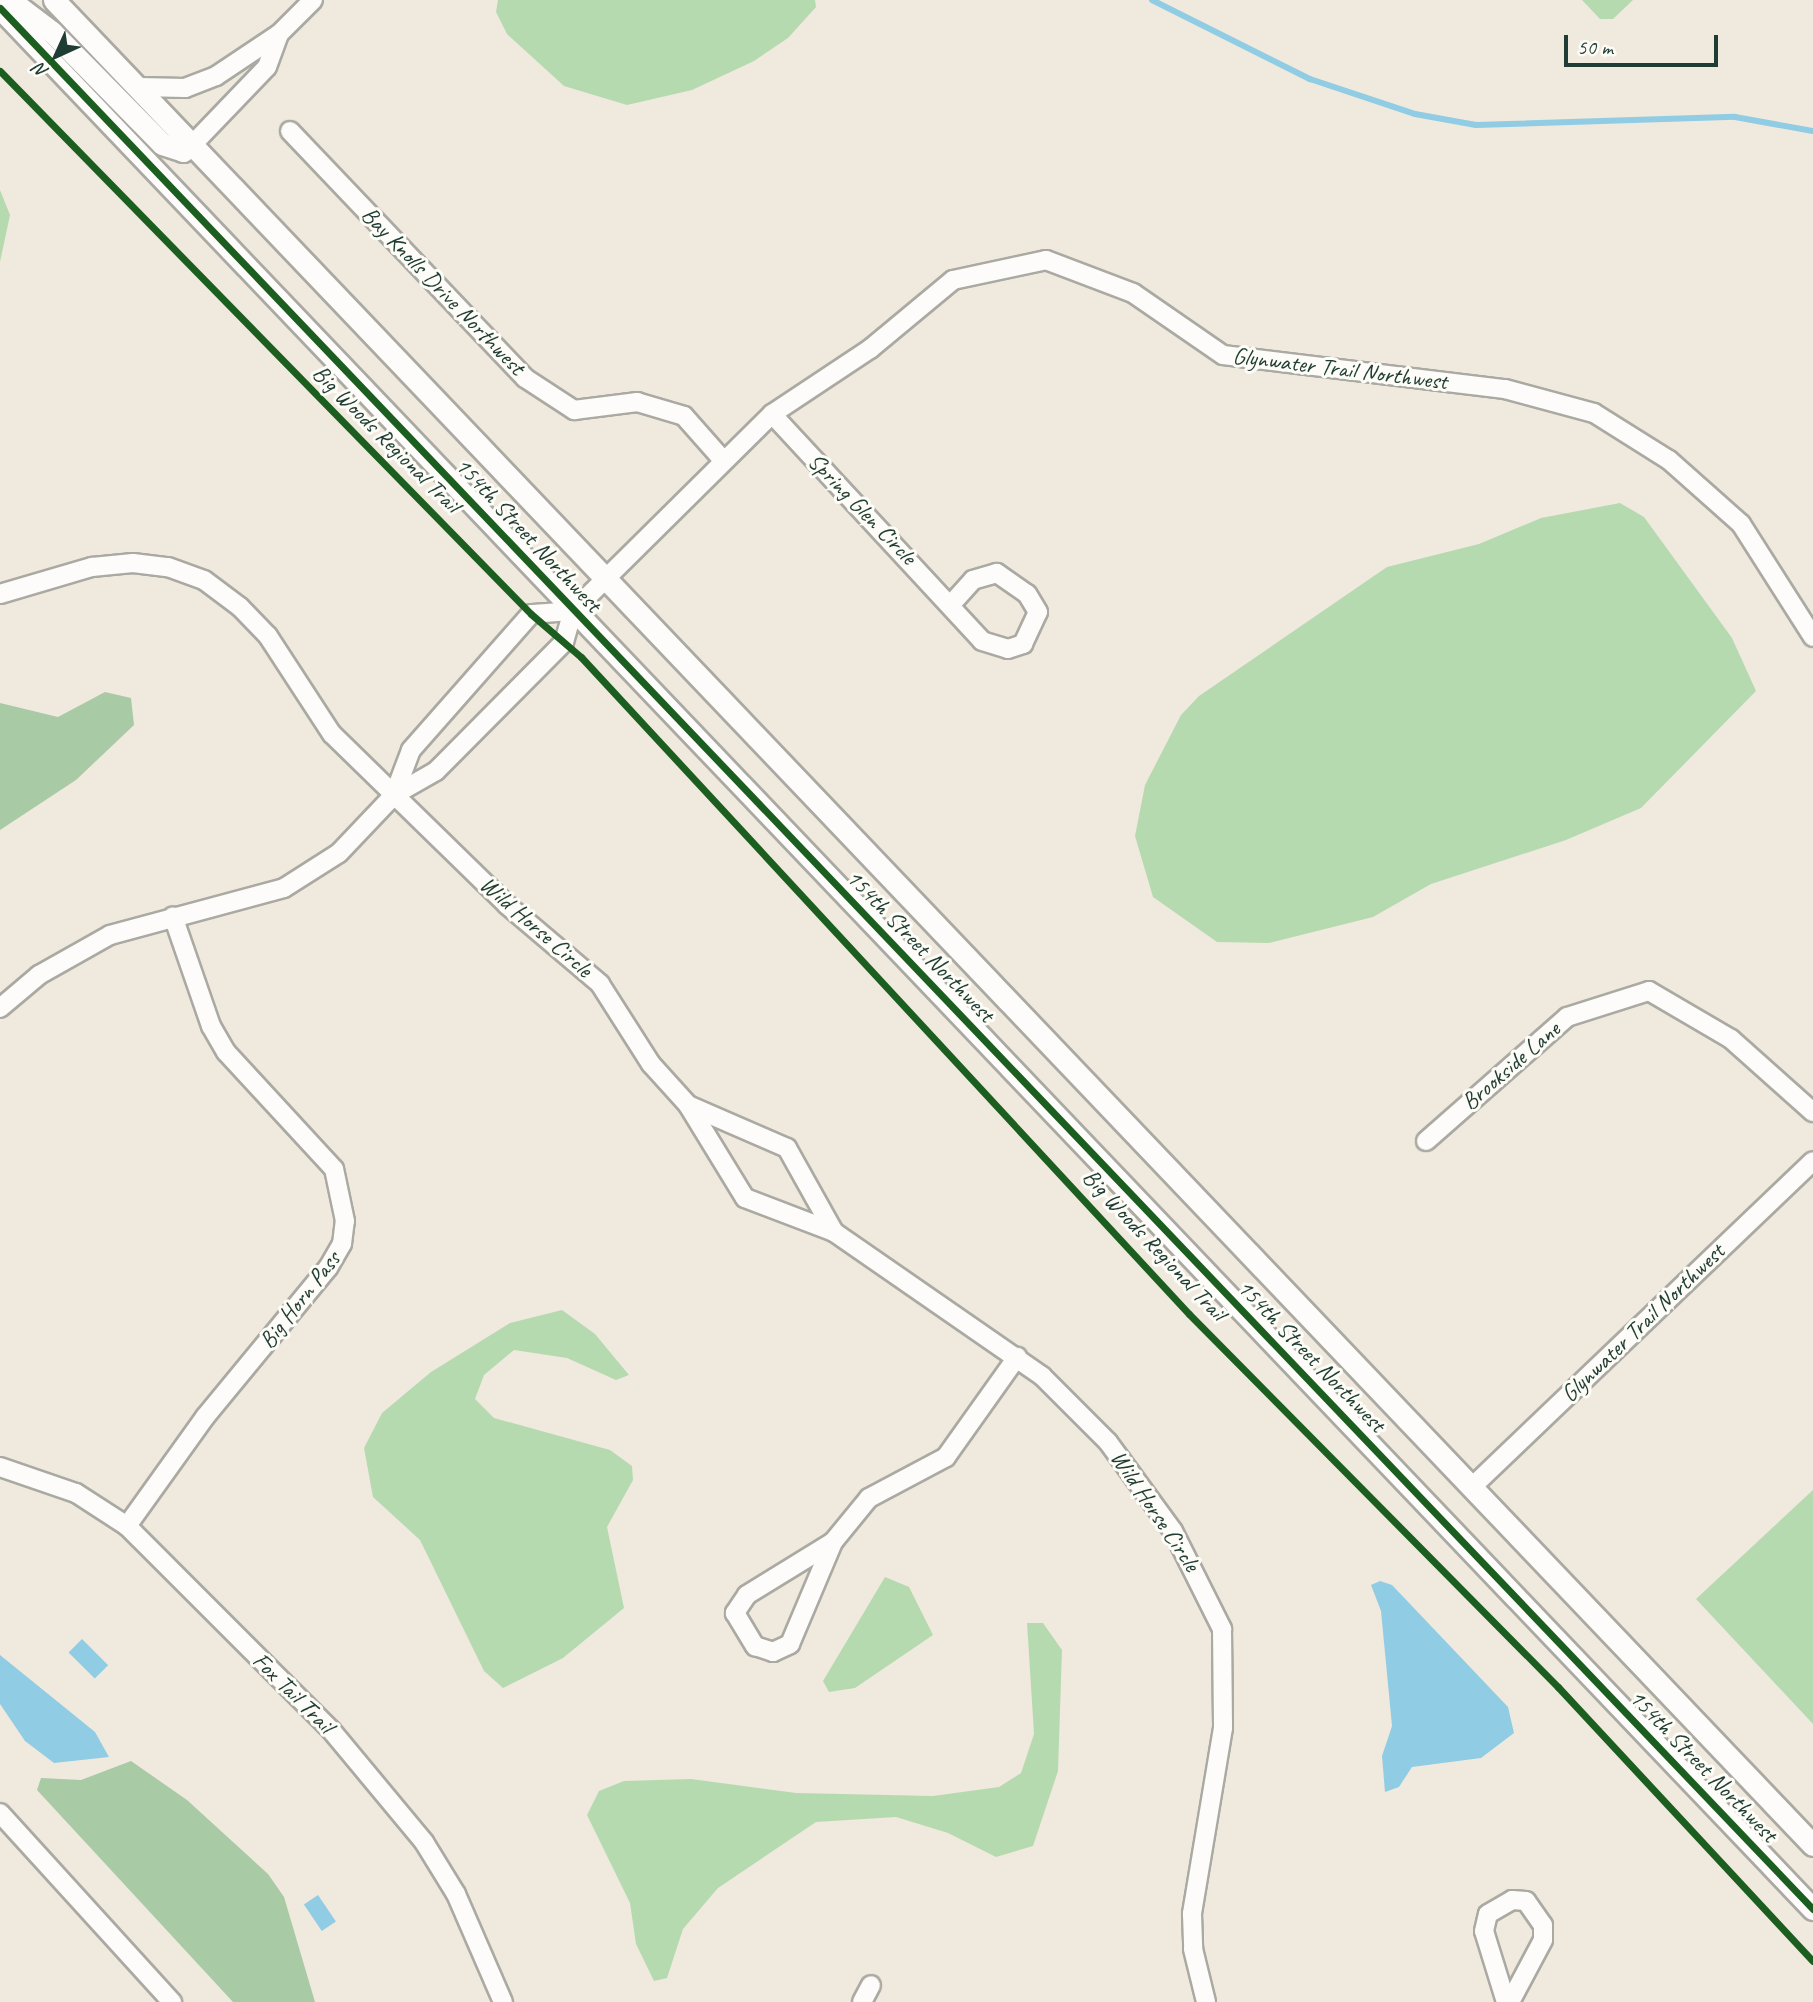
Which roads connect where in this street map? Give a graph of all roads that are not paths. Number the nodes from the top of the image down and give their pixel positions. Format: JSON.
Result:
{"nodes":[{"id":1,"x":10,"y":0,"type":"edge"},
{"id":2,"x":54,"y":0,"type":"edge"},
{"id":3,"x":313,"y":0,"type":"edge"},
{"id":4,"x":0,"y":8,"type":"edge"},
{"id":5,"x":279,"y":34,"type":"junction"},
{"id":6,"x":139,"y":87,"type":"junction"},
{"id":7,"x":290,"y":131,"type":"dead end"},
{"id":8,"x":194,"y":142,"type":"junction"},
{"id":9,"x":772,"y":415,"type":"junction"},
{"id":10,"x":722,"y":459,"type":"junction"},
{"id":11,"x":606,"y":577,"type":"junction"},
{"id":12,"x":0,"y":594,"type":"edge"},
{"id":13,"x":952,"y":603,"type":"junction"},
{"id":14,"x":573,"y":611,"type":"junction"},
{"id":15,"x":1813,"y":637,"type":"edge"},
{"id":16,"x":394,"y":795,"type":"junction"},
{"id":17,"x":173,"y":916,"type":"junction"},
{"id":18,"x":0,"y":1008,"type":"edge"},
{"id":19,"x":688,"y":1105,"type":"junction"},
{"id":20,"x":1813,"y":1112,"type":"edge"},
{"id":21,"x":1426,"y":1141,"type":"dead end"},
{"id":22,"x":1813,"y":1161,"type":"edge"},
{"id":23,"x":834,"y":1232,"type":"junction"},
{"id":24,"x":1017,"y":1357,"type":"junction"},
{"id":25,"x":0,"y":1467,"type":"edge"},
{"id":26,"x":1474,"y":1486,"type":"junction"},
{"id":27,"x":127,"y":1526,"type":"junction"},
{"id":28,"x":833,"y":1542,"type":"junction"},
{"id":29,"x":0,"y":1813,"type":"edge"},
{"id":30,"x":1813,"y":1845,"type":"edge"},
{"id":31,"x":1813,"y":1909,"type":"edge"},
{"id":32,"x":871,"y":1985,"type":"dead end"},
{"id":33,"x":172,"y":2002,"type":"edge"},
{"id":34,"x":503,"y":2002,"type":"edge"},
{"id":35,"x":862,"y":2002,"type":"edge"},
{"id":36,"x":1206,"y":2002,"type":"edge"},
{"id":37,"x":1508,"y":2002,"type":"edge"}],
"edges":[{"from":1,"to":8,"type":"street"},
{"from":2,"to":6,"type":"street","name":"154th Street Northwest"},
{"from":3,"to":5,"type":"street"},
{"from":4,"to":14,"type":"street","name":"154th Street Northwest"},
{"from":5,"to":6,"type":"street"},
{"from":5,"to":8,"type":"street"},
{"from":6,"to":8,"type":"street","name":"154th Street Northwest"},
{"from":7,"to":10,"type":"street","name":"Bay Knolls Drive Northwest"},
{"from":8,"to":11,"type":"street","name":"154th Street Northwest"},
{"from":9,"to":10,"type":"street","name":"Glynwater Trail Northwest"},
{"from":9,"to":13,"type":"street","name":"Spring Glen Circle"},
{"from":9,"to":15,"type":"street","name":"Glynwater Trail Northwest"},
{"from":10,"to":11,"type":"street","name":"Glynwater Trail Northwest"},
{"from":11,"to":14,"type":"street","name":"Glynwater Trail Northwest"},
{"from":11,"to":26,"type":"street","name":"154th Street Northwest"},
{"from":12,"to":16,"type":"street","name":"Wild Horse Circle"},
{"from":13,"to":13,"type":"street","name":"Spring Glen Circle"},
{"from":14,"to":16,"type":"street"},
{"from":14,"to":16,"type":"street"},
{"from":14,"to":31,"type":"street","name":"154th Street Northwest"},
{"from":16,"to":17,"type":"street"},
{"from":16,"to":19,"type":"street","name":"Wild Horse Circle"},
{"from":17,"to":18,"type":"street"},
{"from":17,"to":27,"type":"street","name":"Big Horn Pass"},
{"from":19,"to":23,"type":"street","name":"Wild Horse Circle"},
{"from":19,"to":23,"type":"street","name":"Wild Horse Circle"},
{"from":20,"to":21,"type":"street","name":"Brookside Lane"},
{"from":22,"to":26,"type":"street","name":"Glynwater Trail Northwest"},
{"from":23,"to":24,"type":"street","name":"Wild Horse Circle"},
{"from":24,"to":28,"type":"street"},
{"from":24,"to":36,"type":"street","name":"Wild Horse Circle"},
{"from":25,"to":27,"type":"street","name":"Fox Tail Trail"},
{"from":26,"to":30,"type":"street","name":"154th Street Northwest"},
{"from":27,"to":34,"type":"street","name":"Fox Tail Trail"},
{"from":28,"to":28,"type":"street"},
{"from":29,"to":33,"type":"street"},
{"from":32,"to":35,"type":"street"},
{"from":37,"to":37,"type":"street"}]}
